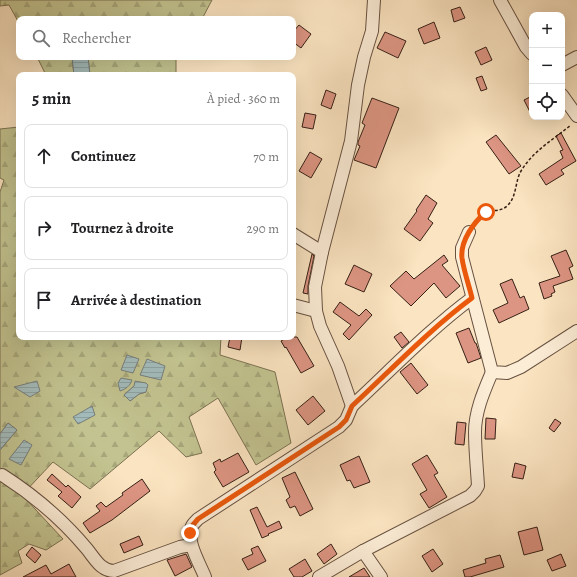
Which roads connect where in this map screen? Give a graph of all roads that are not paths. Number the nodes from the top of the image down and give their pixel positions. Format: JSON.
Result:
{"nodes":[{"id":1,"x":374,"y":0,"type":"edge"},
{"id":2,"x":500,"y":0,"type":"edge"},
{"id":3,"x":529,"y":50,"type":"edge"},
{"id":4,"x":577,"y":57,"type":"edge"},
{"id":5,"x":565,"y":63,"type":"edge"},
{"id":6,"x":565,"y":101,"type":"edge"},
{"id":7,"x":575,"y":120,"type":"edge"},
{"id":8,"x":469,"y":232,"type":"road end"},
{"id":9,"x":296,"y":236,"type":"edge"},
{"id":10,"x":322,"y":252,"type":"junction"},
{"id":11,"x":472,"y":298,"type":"junction"},
{"id":12,"x":296,"y":306,"type":"edge"},
{"id":13,"x":316,"y":311,"type":"junction"},
{"id":14,"x":577,"y":331,"type":"edge"},
{"id":15,"x":492,"y":372,"type":"junction"},
{"id":16,"x":352,"y":406,"type":"junction"},
{"id":17,"x":2,"y":476,"type":"dead end"},
{"id":18,"x":191,"y":545,"type":"junction"},
{"id":19,"x":363,"y":551,"type":"junction"},
{"id":20,"x":205,"y":577,"type":"edge"},
{"id":21,"x":319,"y":577,"type":"edge"},
{"id":22,"x":381,"y":577,"type":"edge"}],
"edges":[{"from":1,"to":10,"type":"street"},
{"from":2,"to":3,"type":"street"},
{"from":4,"to":5,"type":"street"},
{"from":6,"to":7,"type":"street"},
{"from":8,"to":11,"type":"street"},
{"from":9,"to":10,"type":"street"},
{"from":10,"to":13,"type":"street"},
{"from":11,"to":15,"type":"street"},
{"from":11,"to":16,"type":"street"},
{"from":12,"to":13,"type":"street"},
{"from":13,"to":16,"type":"street"},
{"from":14,"to":15,"type":"street"},
{"from":15,"to":19,"type":"street"},
{"from":16,"to":18,"type":"street"},
{"from":17,"to":18,"type":"street"},
{"from":18,"to":20,"type":"street"},
{"from":19,"to":21,"type":"street"},
{"from":19,"to":22,"type":"street"}]}
